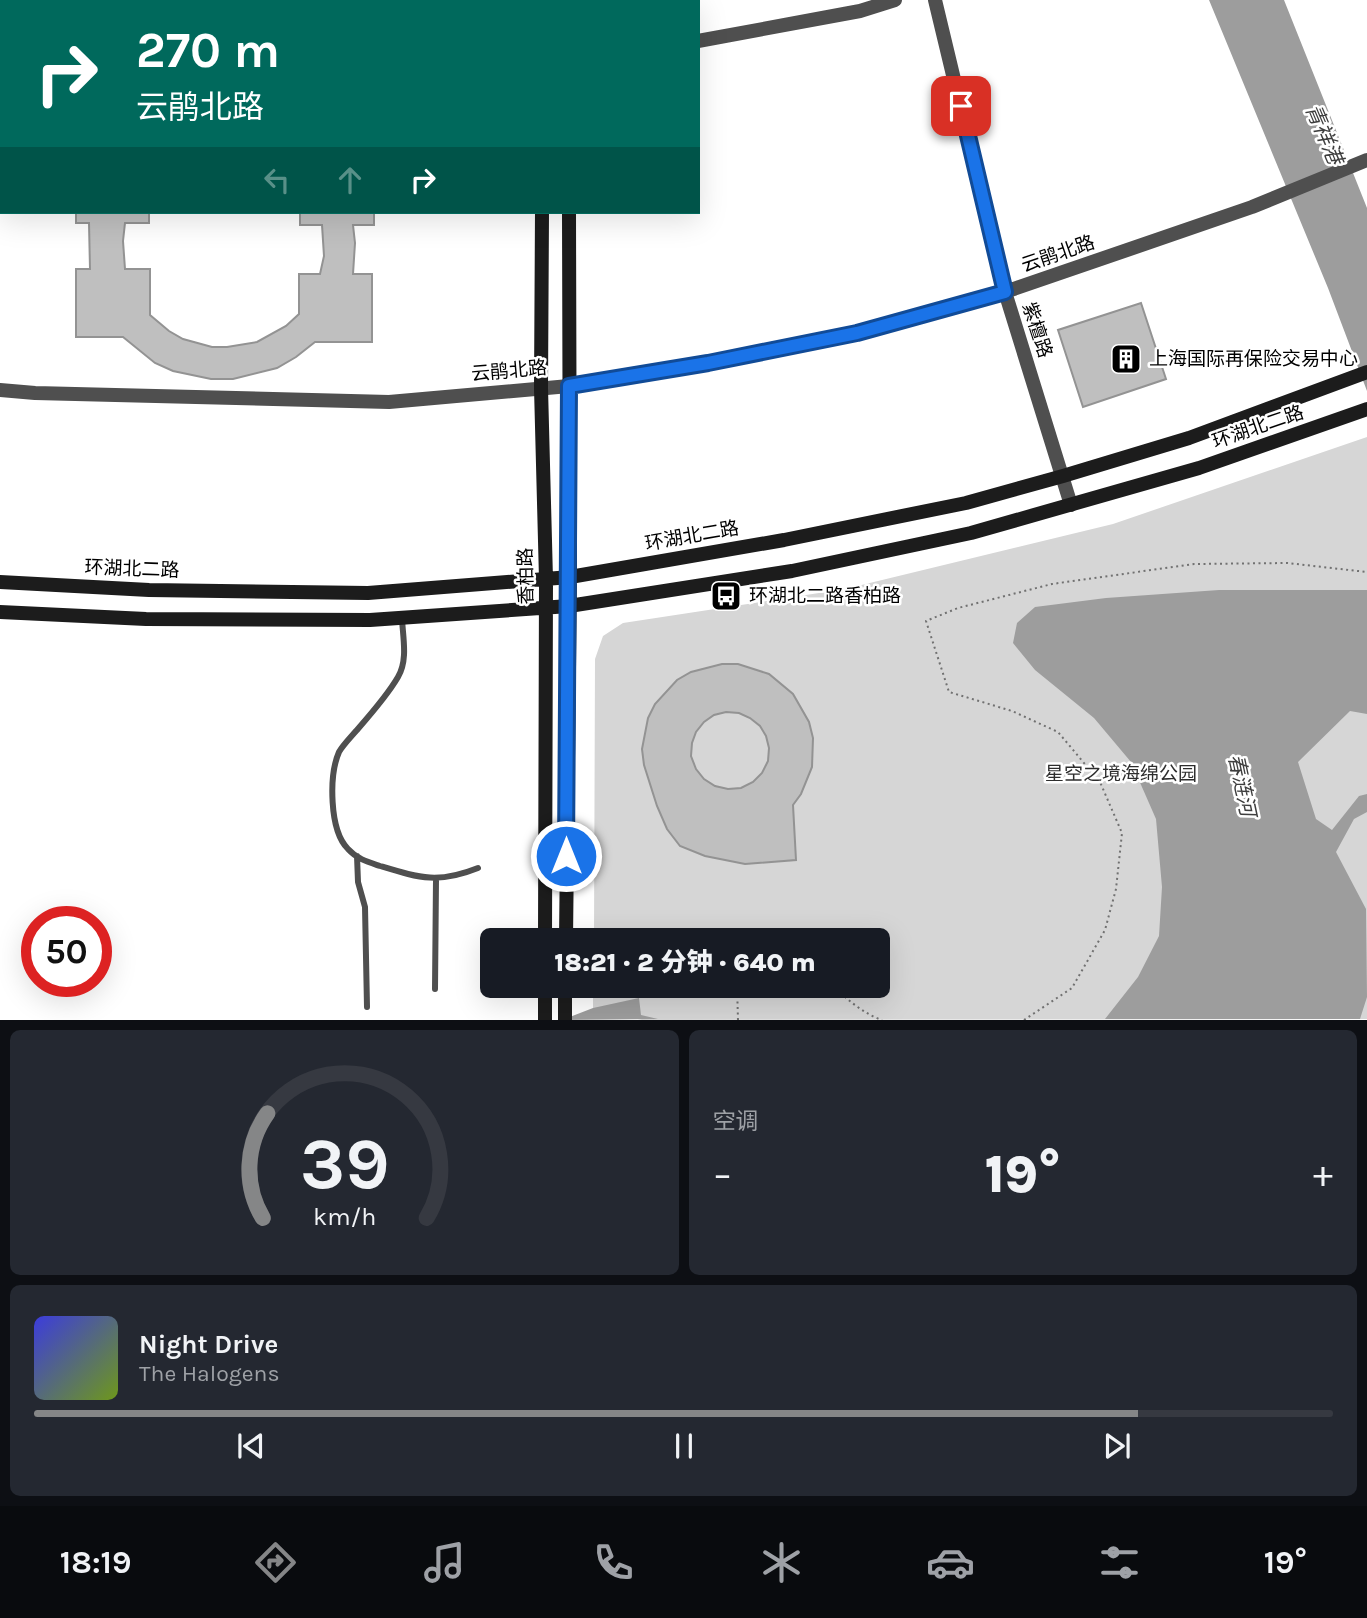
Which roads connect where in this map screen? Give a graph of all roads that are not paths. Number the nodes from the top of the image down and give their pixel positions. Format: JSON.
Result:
{"nodes":[{"id":1,"x":895,"y":0,"type":"edge"},
{"id":2,"x":935,"y":0,"type":"edge"},
{"id":3,"x":700,"y":41,"type":"edge"},
{"id":4,"x":1363,"y":162,"type":"edge"},
{"id":5,"x":542,"y":214,"type":"edge"},
{"id":6,"x":569,"y":214,"type":"edge"},
{"id":7,"x":1005,"y":292,"type":"junction"},
{"id":8,"x":1367,"y":372,"type":"edge"},
{"id":9,"x":569,"y":386,"type":"junction"},
{"id":10,"x":541,"y":388,"type":"junction"},
{"id":11,"x":0,"y":390,"type":"edge"},
{"id":12,"x":1363,"y":410,"type":"edge"},
{"id":13,"x":1063,"y":476,"type":"junction"},
{"id":14,"x":1071,"y":506,"type":"junction"},
{"id":15,"x":570,"y":577,"type":"junction"},
{"id":16,"x":546,"y":579,"type":"junction"},
{"id":17,"x":0,"y":582,"type":"edge"},
{"id":18,"x":569,"y":606,"type":"junction"},
{"id":19,"x":546,"y":608,"type":"junction"},
{"id":20,"x":0,"y":612,"type":"edge"},
{"id":21,"x":402,"y":618,"type":"junction"},
{"id":22,"x":356,"y":856,"type":"junction"},
{"id":23,"x":478,"y":868,"type":"dead end"},
{"id":24,"x":436,"y":879,"type":"junction"},
{"id":25,"x":545,"y":928,"type":"edge"},
{"id":26,"x":566,"y":928,"type":"edge"},
{"id":27,"x":435,"y":989,"type":"dead end"},
{"id":28,"x":545,"y":998,"type":"edge"},
{"id":29,"x":565,"y":998,"type":"edge"},
{"id":30,"x":367,"y":1007,"type":"dead end"},
{"id":31,"x":545,"y":1020,"type":"edge"},
{"id":32,"x":565,"y":1020,"type":"edge"}],
"edges":[{"from":1,"to":3,"type":"street"},
{"from":2,"to":7,"type":"street","name":"紫檀路"},
{"from":4,"to":7,"type":"street","name":"云鹃北路"},
{"from":5,"to":10,"type":"main road","name":"香柏路"},
{"from":6,"to":9,"type":"main road"},
{"from":7,"to":9,"type":"street","name":"云鹃北路"},
{"from":7,"to":13,"type":"street","name":"紫檀路"},
{"from":8,"to":13,"type":"main road","name":"环湖北二路"},
{"from":9,"to":10,"type":"street","name":"云鹃北路"},
{"from":9,"to":15,"type":"main road"},
{"from":10,"to":11,"type":"street","name":"云鹃北路"},
{"from":10,"to":16,"type":"main road","name":"香柏路"},
{"from":12,"to":14,"type":"main road","name":"环湖北二路"},
{"from":13,"to":14,"type":"street","name":"紫檀路"},
{"from":13,"to":15,"type":"main road","name":"环湖北二路"},
{"from":14,"to":18,"type":"main road","name":"环湖北二路"},
{"from":15,"to":16,"type":"main road","name":"环湖北二路"},
{"from":15,"to":18,"type":"main road"},
{"from":16,"to":17,"type":"main road","name":"环湖北二路"},
{"from":16,"to":19,"type":"main road","name":"香柏路"},
{"from":18,"to":19,"type":"main road","name":"环湖北二路"},
{"from":18,"to":26,"type":"main road"},
{"from":19,"to":21,"type":"main road","name":"环湖北二路"},
{"from":19,"to":25,"type":"main road","name":"香柏路"},
{"from":20,"to":21,"type":"main road","name":"环湖北二路"},
{"from":21,"to":22,"type":"lane"},
{"from":22,"to":24,"type":"lane"},
{"from":22,"to":30,"type":"lane"},
{"from":23,"to":24,"type":"lane"},
{"from":24,"to":27,"type":"lane"},
{"from":28,"to":31,"type":"main road"},
{"from":29,"to":32,"type":"main road"}]}
